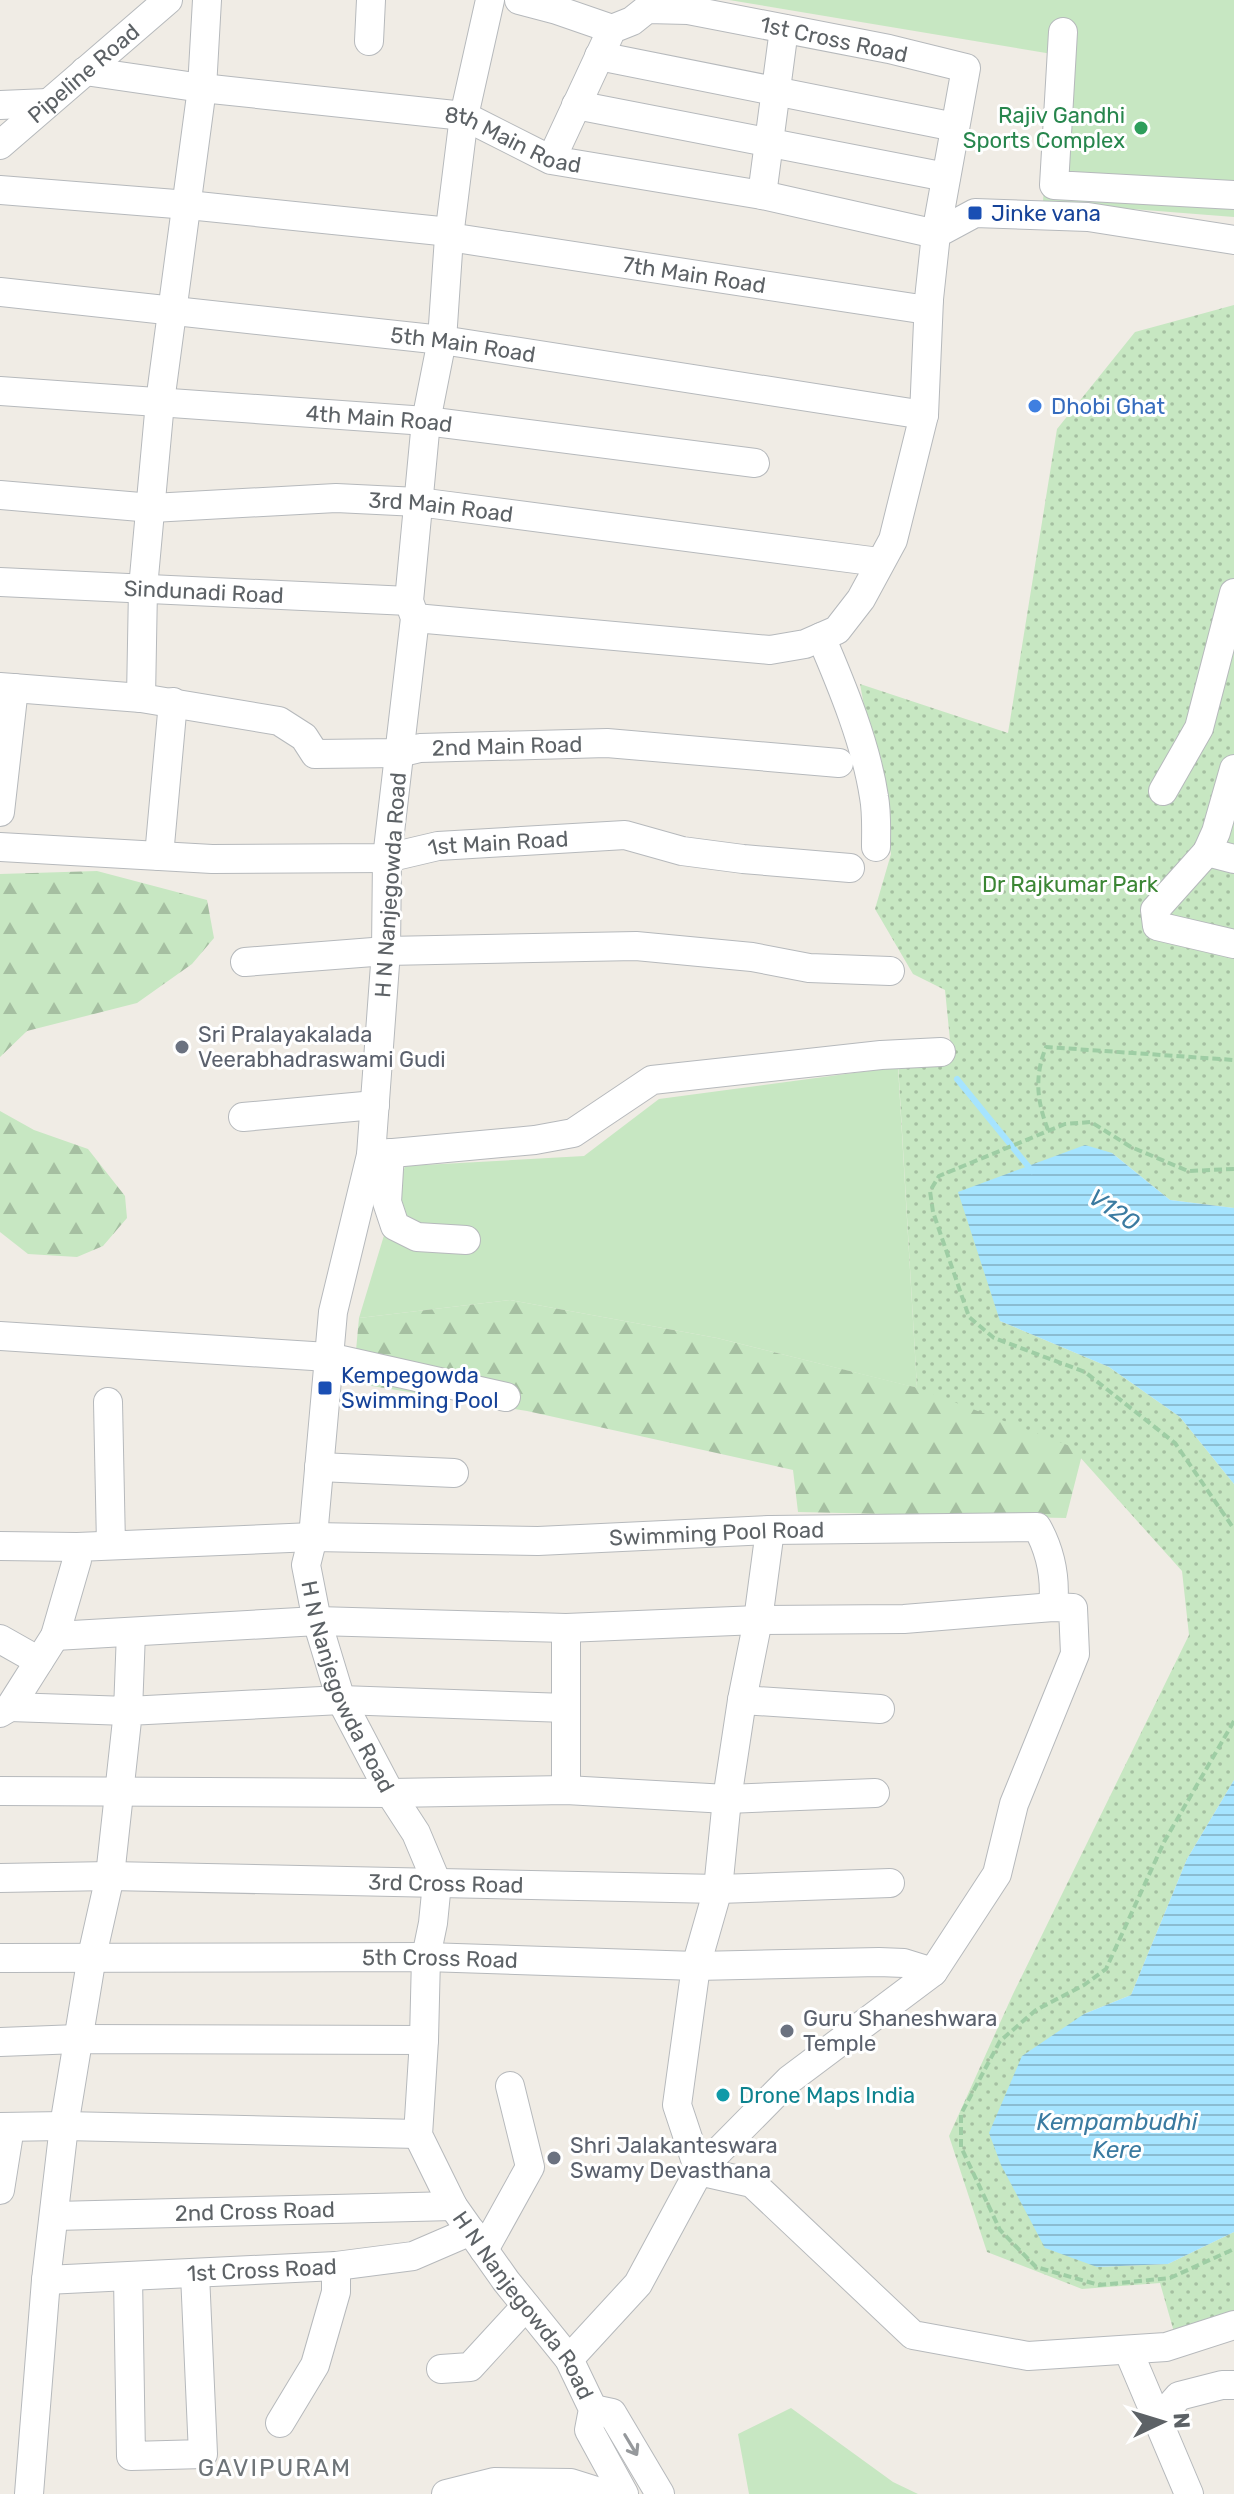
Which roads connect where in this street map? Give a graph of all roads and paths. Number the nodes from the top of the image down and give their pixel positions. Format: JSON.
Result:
{"nodes":[{"id":1,"x":168,"y":0,"type":"edge"},
{"id":2,"x":207,"y":0,"type":"edge"},
{"id":3,"x":371,"y":0,"type":"edge"},
{"id":4,"x":490,"y":0,"type":"edge"},
{"id":5,"x":519,"y":0,"type":"edge"},
{"id":6,"x":650,"y":4,"type":"edge"},
{"id":7,"x":612,"y":29,"type":"junction"},
{"id":8,"x":784,"y":29,"type":"junction"},
{"id":9,"x":1063,"y":32,"type":"dead end"},
{"id":10,"x":369,"y":41,"type":"dead end"},
{"id":11,"x":599,"y":56,"type":"junction"},
{"id":12,"x":85,"y":71,"type":"junction"},
{"id":13,"x":202,"y":88,"type":"junction"},
{"id":14,"x":777,"y":93,"type":"junction"},
{"id":15,"x":48,"y":103,"type":"junction"},
{"id":16,"x":0,"y":105,"type":"edge"},
{"id":17,"x":576,"y":105,"type":"junction"},
{"id":18,"x":464,"y":116,"type":"junction"},
{"id":19,"x":955,"y":127,"type":"junction"},
{"id":20,"x":770,"y":144,"type":"junction"},
{"id":21,"x":0,"y":145,"type":"edge"},
{"id":22,"x":551,"y":160,"type":"junction"},
{"id":23,"x":946,"y":177,"type":"junction"},
{"id":24,"x":0,"y":190,"type":"edge"},
{"id":25,"x":762,"y":195,"type":"junction"},
{"id":26,"x":1234,"y":195,"type":"edge"},
{"id":27,"x":188,"y":205,"type":"junction"},
{"id":28,"x":936,"y":234,"type":"junction"},
{"id":29,"x":450,"y":235,"type":"junction"},
{"id":30,"x":1234,"y":240,"type":"edge"},
{"id":31,"x":0,"y":292,"type":"edge"},
{"id":32,"x":929,"y":299,"type":"junction"},
{"id":33,"x":172,"y":312,"type":"junction"},
{"id":34,"x":442,"y":340,"type":"junction"},
{"id":35,"x":0,"y":391,"type":"edge"},
{"id":36,"x":160,"y":402,"type":"junction"},
{"id":37,"x":924,"y":415,"type":"junction"},
{"id":38,"x":426,"y":421,"type":"junction"},
{"id":39,"x":755,"y":463,"type":"dead end"},
{"id":40,"x":0,"y":495,"type":"edge"},
{"id":41,"x":418,"y":502,"type":"junction"},
{"id":42,"x":152,"y":508,"type":"junction"},
{"id":43,"x":879,"y":562,"type":"junction"},
{"id":44,"x":0,"y":582,"type":"edge"},
{"id":45,"x":143,"y":588,"type":"junction"},
{"id":46,"x":1234,"y":593,"type":"edge"},
{"id":47,"x":412,"y":609,"type":"junction"},
{"id":48,"x":821,"y":637,"type":"junction"},
{"id":49,"x":7,"y":687,"type":"edge"},
{"id":50,"x":141,"y":698,"type":"junction"},
{"id":51,"x":173,"y":702,"type":"junction"},
{"id":52,"x":399,"y":753,"type":"junction"},
{"id":53,"x":839,"y":763,"type":"dead end"},
{"id":54,"x":1234,"y":769,"type":"edge"},
{"id":55,"x":1163,"y":791,"type":"dead end"},
{"id":56,"x":0,"y":812,"type":"edge"},
{"id":57,"x":0,"y":847,"type":"edge"},
{"id":58,"x":876,"y":847,"type":"dead end"},
{"id":59,"x":159,"y":856,"type":"junction"},
{"id":60,"x":1220,"y":856,"type":"edge"},
{"id":61,"x":387,"y":858,"type":"junction"},
{"id":62,"x":850,"y":868,"type":"dead end"},
{"id":63,"x":1234,"y":944,"type":"edge"},
{"id":64,"x":386,"y":951,"type":"junction"},
{"id":65,"x":245,"y":962,"type":"dead end"},
{"id":66,"x":890,"y":971,"type":"dead end"},
{"id":67,"x":941,"y":1052,"type":"dead end"},
{"id":68,"x":1234,"y":1060,"type":"edge"},
{"id":69,"x":375,"y":1105,"type":"junction"},
{"id":70,"x":243,"y":1117,"type":"dead end"},
{"id":71,"x":1048,"y":1130,"type":"junction"},
{"id":72,"x":380,"y":1154,"type":"junction"},
{"id":73,"x":1234,"y":1169,"type":"edge"},
{"id":74,"x":466,"y":1240,"type":"dead end"},
{"id":75,"x":0,"y":1336,"type":"edge"},
{"id":76,"x":328,"y":1357,"type":"junction"},
{"id":77,"x":506,"y":1397,"type":"dead end"},
{"id":78,"x":108,"y":1402,"type":"dead end"},
{"id":79,"x":319,"y":1467,"type":"junction"},
{"id":80,"x":454,"y":1473,"type":"dead end"},
{"id":81,"x":1234,"y":1529,"type":"edge"},
{"id":82,"x":770,"y":1530,"type":"junction"},
{"id":83,"x":313,"y":1537,"type":"junction"},
{"id":84,"x":111,"y":1545,"type":"junction"},
{"id":85,"x":0,"y":1546,"type":"edge"},
{"id":86,"x":77,"y":1547,"type":"junction"},
{"id":87,"x":1053,"y":1607,"type":"junction"},
{"id":88,"x":758,"y":1620,"type":"junction"},
{"id":89,"x":317,"y":1621,"type":"junction"},
{"id":90,"x":566,"y":1628,"type":"junction"},
{"id":91,"x":131,"y":1632,"type":"junction"},
{"id":92,"x":55,"y":1636,"type":"junction"},
{"id":93,"x":0,"y":1639,"type":"edge"},
{"id":94,"x":39,"y":1661,"type":"junction"},
{"id":95,"x":341,"y":1700,"type":"junction"},
{"id":96,"x":742,"y":1700,"type":"junction"},
{"id":97,"x":566,"y":1708,"type":"junction"},
{"id":98,"x":880,"y":1709,"type":"dead end"},
{"id":99,"x":5,"y":1710,"type":"edge"},
{"id":100,"x":128,"y":1711,"type":"junction"},
{"id":101,"x":1234,"y":1721,"type":"edge"},
{"id":102,"x":566,"y":1790,"type":"junction"},
{"id":103,"x":0,"y":1791,"type":"edge"},
{"id":104,"x":120,"y":1792,"type":"junction"},
{"id":105,"x":390,"y":1793,"type":"junction"},
{"id":106,"x":875,"y":1793,"type":"dead end"},
{"id":107,"x":727,"y":1799,"type":"junction"},
{"id":108,"x":110,"y":1876,"type":"junction"},
{"id":109,"x":0,"y":1878,"type":"edge"},
{"id":110,"x":437,"y":1883,"type":"junction"},
{"id":111,"x":890,"y":1883,"type":"dead end"},
{"id":112,"x":718,"y":1889,"type":"junction"},
{"id":113,"x":92,"y":1956,"type":"junction"},
{"id":114,"x":426,"y":1957,"type":"junction"},
{"id":115,"x":0,"y":1958,"type":"edge"},
{"id":116,"x":696,"y":1966,"type":"junction"},
{"id":117,"x":933,"y":1972,"type":"junction"},
{"id":118,"x":78,"y":2039,"type":"junction"},
{"id":119,"x":424,"y":2040,"type":"junction"},
{"id":120,"x":0,"y":2042,"type":"edge"},
{"id":121,"x":510,"y":2086,"type":"dead end"},
{"id":122,"x":64,"y":2126,"type":"junction"},
{"id":123,"x":5,"y":2127,"type":"edge"},
{"id":124,"x":418,"y":2134,"type":"junction"},
{"id":125,"x":699,"y":2171,"type":"junction"},
{"id":126,"x":0,"y":2190,"type":"edge"},
{"id":127,"x":453,"y":2206,"type":"junction"},
{"id":128,"x":55,"y":2216,"type":"junction"},
{"id":129,"x":477,"y":2240,"type":"junction"},
{"id":130,"x":1234,"y":2249,"type":"edge"},
{"id":131,"x":336,"y":2266,"type":"junction"},
{"id":132,"x":195,"y":2274,"type":"junction"},
{"id":133,"x":128,"y":2277,"type":"junction"},
{"id":134,"x":46,"y":2280,"type":"junction"},
{"id":135,"x":526,"y":2306,"type":"junction"},
{"id":136,"x":1234,"y":2325,"type":"edge"},
{"id":137,"x":1128,"y":2350,"type":"junction"},
{"id":138,"x":569,"y":2359,"type":"junction"},
{"id":139,"x":441,"y":2369,"type":"dead end"},
{"id":140,"x":1234,"y":2385,"type":"edge"},
{"id":141,"x":593,"y":2409,"type":"junction"},
{"id":142,"x":1157,"y":2421,"type":"junction"},
{"id":143,"x":280,"y":2423,"type":"dead end"},
{"id":144,"x":29,"y":2494,"type":"edge"},
{"id":145,"x":446,"y":2494,"type":"edge"},
{"id":146,"x":606,"y":2494,"type":"edge"},
{"id":147,"x":624,"y":2494,"type":"edge"},
{"id":148,"x":660,"y":2494,"type":"edge"},
{"id":149,"x":1189,"y":2494,"type":"edge"}],
"edges":[{"from":1,"to":12,"type":"street","name":"Pipeline Road"},
{"from":2,"to":13,"type":"street"},
{"from":3,"to":10,"type":"street"},
{"from":4,"to":18,"type":"street","name":"H N Nanjegowda Road"},
{"from":5,"to":7,"type":"street"},
{"from":6,"to":7,"type":"street","name":"1st Cross Road"},
{"from":6,"to":8,"type":"street","name":"1st Cross Road"},
{"from":7,"to":11,"type":"street"},
{"from":8,"to":14,"type":"street"},
{"from":8,"to":19,"type":"street","name":"1st Cross Road"},
{"from":9,"to":26,"type":"street"},
{"from":11,"to":14,"type":"street"},
{"from":11,"to":17,"type":"street"},
{"from":12,"to":13,"type":"street","name":"8th Main Road"},
{"from":12,"to":15,"type":"street","name":"Pipeline Road"},
{"from":13,"to":18,"type":"street","name":"8th Main Road"},
{"from":13,"to":27,"type":"street"},
{"from":14,"to":19,"type":"street"},
{"from":14,"to":20,"type":"street"},
{"from":15,"to":16,"type":"street"},
{"from":15,"to":21,"type":"street","name":"Pipeline Road"},
{"from":17,"to":20,"type":"street"},
{"from":17,"to":22,"type":"street"},
{"from":18,"to":22,"type":"street","name":"8th Main Road"},
{"from":18,"to":29,"type":"street","name":"H N Nanjegowda Road"},
{"from":19,"to":23,"type":"street"},
{"from":20,"to":23,"type":"street"},
{"from":20,"to":25,"type":"street"},
{"from":22,"to":25,"type":"street","name":"8th Main Road"},
{"from":23,"to":28,"type":"street"},
{"from":24,"to":27,"type":"street","name":"7th Main Road"},
{"from":25,"to":28,"type":"street","name":"8th Main Road"},
{"from":27,"to":29,"type":"street","name":"7th Main Road"},
{"from":27,"to":33,"type":"street"},
{"from":28,"to":30,"type":"street"},
{"from":28,"to":32,"type":"street"},
{"from":29,"to":32,"type":"street","name":"7th Main Road"},
{"from":29,"to":34,"type":"street","name":"H N Nanjegowda Road"},
{"from":31,"to":33,"type":"street","name":"5th Main Road"},
{"from":32,"to":37,"type":"street"},
{"from":33,"to":34,"type":"street","name":"5th Main Road"},
{"from":33,"to":36,"type":"street"},
{"from":34,"to":37,"type":"street","name":"5th Main Road"},
{"from":34,"to":38,"type":"street","name":"H N Nanjegowda Road"},
{"from":35,"to":36,"type":"street","name":"4th Main Road"},
{"from":36,"to":38,"type":"street","name":"4th Main Road"},
{"from":36,"to":42,"type":"street"},
{"from":37,"to":43,"type":"street"},
{"from":38,"to":39,"type":"street","name":"4th Main Road"},
{"from":38,"to":41,"type":"street","name":"H N Nanjegowda Road"},
{"from":40,"to":42,"type":"street","name":"3rd Main Road"},
{"from":41,"to":42,"type":"street","name":"3rd Main Road"},
{"from":41,"to":43,"type":"street","name":"3rd Main Road"},
{"from":41,"to":47,"type":"street","name":"H N Nanjegowda Road"},
{"from":42,"to":45,"type":"street"},
{"from":43,"to":48,"type":"street"},
{"from":44,"to":45,"type":"street","name":"Sindunadi Road"},
{"from":45,"to":47,"type":"street","name":"Sindunadi Road"},
{"from":45,"to":50,"type":"street"},
{"from":46,"to":55,"type":"street"},
{"from":47,"to":48,"type":"street"},
{"from":47,"to":52,"type":"street","name":"H N Nanjegowda Road"},
{"from":48,"to":58,"type":"street"},
{"from":49,"to":50,"type":"street","name":"2nd Main Road"},
{"from":49,"to":56,"type":"street"},
{"from":50,"to":51,"type":"street","name":"2nd Main Road"},
{"from":51,"to":52,"type":"street","name":"2nd Main Road"},
{"from":51,"to":59,"type":"street"},
{"from":52,"to":53,"type":"street","name":"2nd Main Road"},
{"from":52,"to":61,"type":"street","name":"H N Nanjegowda Road"},
{"from":54,"to":60,"type":"street"},
{"from":57,"to":59,"type":"street","name":"1st Main Road"},
{"from":59,"to":61,"type":"street","name":"1st Main Road"},
{"from":60,"to":63,"type":"street"},
{"from":61,"to":62,"type":"street","name":"1st Main Road"},
{"from":61,"to":64,"type":"street","name":"H N Nanjegowda Road"},
{"from":64,"to":65,"type":"street"},
{"from":64,"to":66,"type":"street"},
{"from":64,"to":69,"type":"street","name":"H N Nanjegowda Road"},
{"from":67,"to":72,"type":"street"},
{"from":68,"to":71,"type":"path"},
{"from":69,"to":70,"type":"street"},
{"from":69,"to":72,"type":"street","name":"H N Nanjegowda Road"},
{"from":71,"to":73,"type":"path"},
{"from":71,"to":81,"type":"path"},
{"from":72,"to":74,"type":"street"},
{"from":72,"to":76,"type":"street","name":"H N Nanjegowda Road"},
{"from":75,"to":76,"type":"street"},
{"from":76,"to":77,"type":"street"},
{"from":76,"to":79,"type":"street","name":"H N Nanjegowda Road"},
{"from":78,"to":84,"type":"street"},
{"from":79,"to":80,"type":"street"},
{"from":79,"to":83,"type":"street","name":"H N Nanjegowda Road"},
{"from":82,"to":83,"type":"street","name":"Swimming Pool Road"},
{"from":82,"to":87,"type":"street","name":"Swimming Pool Road"},
{"from":82,"to":88,"type":"street"},
{"from":83,"to":84,"type":"street","name":"Swimming Pool Road"},
{"from":83,"to":89,"type":"street","name":"H N Nanjegowda Road"},
{"from":84,"to":86,"type":"street","name":"Swimming Pool Road"},
{"from":85,"to":86,"type":"street","name":"Swimming Pool Road"},
{"from":86,"to":92,"type":"street"},
{"from":87,"to":88,"type":"street"},
{"from":87,"to":117,"type":"street"},
{"from":88,"to":90,"type":"street"},
{"from":88,"to":96,"type":"street"},
{"from":89,"to":90,"type":"street"},
{"from":89,"to":91,"type":"street"},
{"from":89,"to":95,"type":"street","name":"H N Nanjegowda Road"},
{"from":90,"to":97,"type":"street"},
{"from":91,"to":92,"type":"street"},
{"from":91,"to":100,"type":"street"},
{"from":92,"to":94,"type":"street"},
{"from":93,"to":94,"type":"street"},
{"from":94,"to":99,"type":"street"},
{"from":95,"to":97,"type":"street"},
{"from":95,"to":100,"type":"street"},
{"from":95,"to":105,"type":"street","name":"H N Nanjegowda Road"},
{"from":96,"to":98,"type":"street"},
{"from":96,"to":107,"type":"street"},
{"from":97,"to":102,"type":"street"},
{"from":99,"to":100,"type":"street"},
{"from":100,"to":104,"type":"street"},
{"from":101,"to":130,"type":"path"},
{"from":102,"to":105,"type":"street"},
{"from":102,"to":107,"type":"street"},
{"from":103,"to":104,"type":"street"},
{"from":104,"to":105,"type":"street"},
{"from":104,"to":108,"type":"street"},
{"from":105,"to":110,"type":"street","name":"H N Nanjegowda Road"},
{"from":106,"to":107,"type":"street"},
{"from":107,"to":112,"type":"street"},
{"from":108,"to":109,"type":"street","name":"3rd Cross Road"},
{"from":108,"to":110,"type":"street","name":"3rd Cross Road"},
{"from":108,"to":113,"type":"street"},
{"from":110,"to":112,"type":"street","name":"3rd Cross Road"},
{"from":110,"to":114,"type":"street","name":"H N Nanjegowda Road"},
{"from":111,"to":112,"type":"street","name":"3rd Cross Road"},
{"from":112,"to":116,"type":"street"},
{"from":113,"to":114,"type":"street","name":"5th Cross Road"},
{"from":113,"to":115,"type":"street","name":"5th Cross Road"},
{"from":113,"to":118,"type":"street"},
{"from":114,"to":116,"type":"street","name":"5th Cross Road"},
{"from":114,"to":119,"type":"street","name":"H N Nanjegowda Road"},
{"from":116,"to":117,"type":"street","name":"5th Cross Road"},
{"from":116,"to":125,"type":"street"},
{"from":117,"to":125,"type":"street"},
{"from":118,"to":119,"type":"street"},
{"from":118,"to":120,"type":"street"},
{"from":118,"to":122,"type":"street"},
{"from":119,"to":124,"type":"street","name":"H N Nanjegowda Road"},
{"from":121,"to":129,"type":"street"},
{"from":122,"to":123,"type":"street"},
{"from":122,"to":124,"type":"street"},
{"from":122,"to":128,"type":"street"},
{"from":123,"to":126,"type":"street"},
{"from":124,"to":127,"type":"street","name":"H N Nanjegowda Road"},
{"from":125,"to":137,"type":"street"},
{"from":125,"to":138,"type":"street"},
{"from":127,"to":128,"type":"street","name":"2nd Cross Road"},
{"from":127,"to":129,"type":"street","name":"H N Nanjegowda Road"},
{"from":128,"to":134,"type":"street"},
{"from":129,"to":131,"type":"street","name":"1st Cross Road"},
{"from":129,"to":135,"type":"street","name":"H N Nanjegowda Road"},
{"from":131,"to":132,"type":"street","name":"1st Cross Road"},
{"from":131,"to":143,"type":"street"},
{"from":132,"to":133,"type":"street","name":"1st Cross Road"},
{"from":132,"to":133,"type":"street"},
{"from":133,"to":134,"type":"street","name":"1st Cross Road"},
{"from":134,"to":144,"type":"street"},
{"from":135,"to":138,"type":"street","name":"H N Nanjegowda Road"},
{"from":135,"to":139,"type":"street"},
{"from":136,"to":137,"type":"street"},
{"from":137,"to":142,"type":"street"},
{"from":138,"to":141,"type":"street","name":"H N Nanjegowda Road"},
{"from":140,"to":142,"type":"street"},
{"from":141,"to":147,"type":"street","name":"H N Nanjegowda Road"},
{"from":141,"to":148,"type":"street","one_way":true},
{"from":142,"to":149,"type":"street"},
{"from":145,"to":146,"type":"street"}]}
